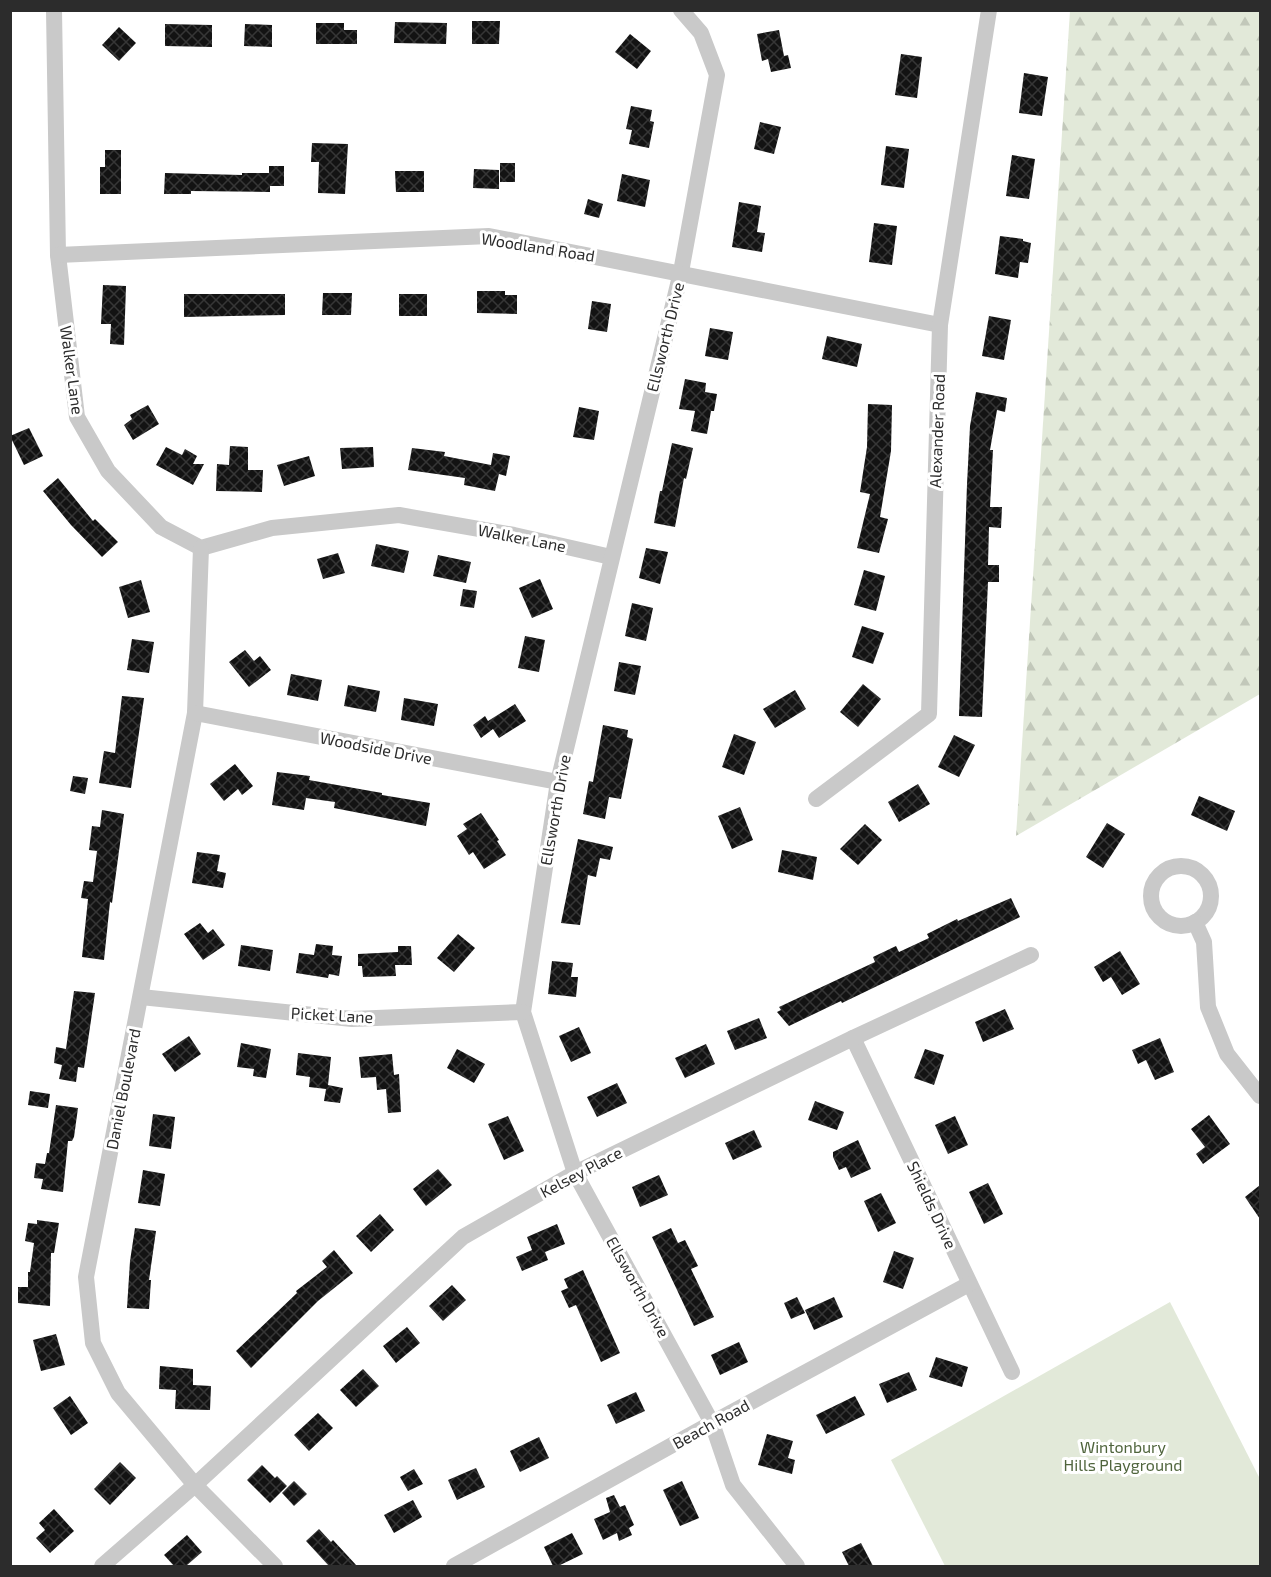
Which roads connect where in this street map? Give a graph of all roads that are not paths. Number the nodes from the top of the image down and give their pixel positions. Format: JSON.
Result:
{"nodes":[{"id":1,"x":54,"y":10,"type":"edge"},
{"id":2,"x":681,"y":10,"type":"edge"},
{"id":3,"x":989,"y":10,"type":"edge"},
{"id":4,"x":58,"y":255,"type":"junction"},
{"id":5,"x":681,"y":272,"type":"junction"},
{"id":6,"x":940,"y":325,"type":"junction"},
{"id":7,"x":201,"y":548,"type":"junction"},
{"id":8,"x":611,"y":557,"type":"junction"},
{"id":9,"x":195,"y":713,"type":"junction"},
{"id":10,"x":558,"y":782,"type":"junction"},
{"id":11,"x":816,"y":799,"type":"dead end"},
{"id":12,"x":1196,"y":922,"type":"dead end"},
{"id":13,"x":1031,"y":955,"type":"dead end"},
{"id":14,"x":141,"y":997,"type":"junction"},
{"id":15,"x":523,"y":1012,"type":"junction"},
{"id":16,"x":853,"y":1038,"type":"junction"},
{"id":17,"x":1260,"y":1096,"type":"edge"},
{"id":18,"x":575,"y":1173,"type":"junction"},
{"id":19,"x":969,"y":1284,"type":"junction"},
{"id":20,"x":1012,"y":1372,"type":"dead end"},
{"id":21,"x":712,"y":1423,"type":"junction"},
{"id":22,"x":195,"y":1485,"type":"junction"},
{"id":23,"x":102,"y":1566,"type":"edge"},
{"id":24,"x":275,"y":1566,"type":"edge"},
{"id":25,"x":454,"y":1566,"type":"edge"},
{"id":26,"x":797,"y":1566,"type":"edge"}],
"edges":[{"from":1,"to":4,"type":"street","name":"Walker Lane"},
{"from":2,"to":5,"type":"street","name":"Ellsworth Drive"},
{"from":3,"to":6,"type":"street","name":"Alexander Road"},
{"from":4,"to":5,"type":"street","name":"Woodland Road"},
{"from":4,"to":7,"type":"street","name":"Walker Lane"},
{"from":5,"to":6,"type":"street","name":"Woodland Road"},
{"from":5,"to":8,"type":"street","name":"Ellsworth Drive"},
{"from":6,"to":11,"type":"street","name":"Alexander Road"},
{"from":7,"to":8,"type":"street","name":"Walker Lane"},
{"from":7,"to":9,"type":"street","name":"Daniel Boulevard"},
{"from":8,"to":10,"type":"street","name":"Ellsworth Drive"},
{"from":9,"to":10,"type":"street","name":"Woodside Drive"},
{"from":9,"to":14,"type":"street","name":"Daniel Boulevard"},
{"from":10,"to":15,"type":"street","name":"Ellsworth Drive"},
{"from":12,"to":17,"type":"street"},
{"from":13,"to":16,"type":"street","name":"Kelsey Place"},
{"from":14,"to":15,"type":"street","name":"Picket Lane"},
{"from":14,"to":22,"type":"street","name":"Daniel Boulevard"},
{"from":15,"to":18,"type":"street","name":"Ellsworth Drive"},
{"from":16,"to":18,"type":"street","name":"Kelsey Place"},
{"from":16,"to":19,"type":"street","name":"Shields Drive"},
{"from":18,"to":21,"type":"street","name":"Ellsworth Drive"},
{"from":18,"to":22,"type":"street","name":"Kelsey Place"},
{"from":19,"to":20,"type":"street","name":"Shields Drive"},
{"from":19,"to":21,"type":"street","name":"Beach Road"},
{"from":21,"to":25,"type":"street","name":"Beach Road"},
{"from":21,"to":26,"type":"street","name":"Ellsworth Drive"},
{"from":22,"to":23,"type":"street","name":"Kelsey Place"},
{"from":22,"to":24,"type":"street","name":"Daniel Boulevard"}]}
